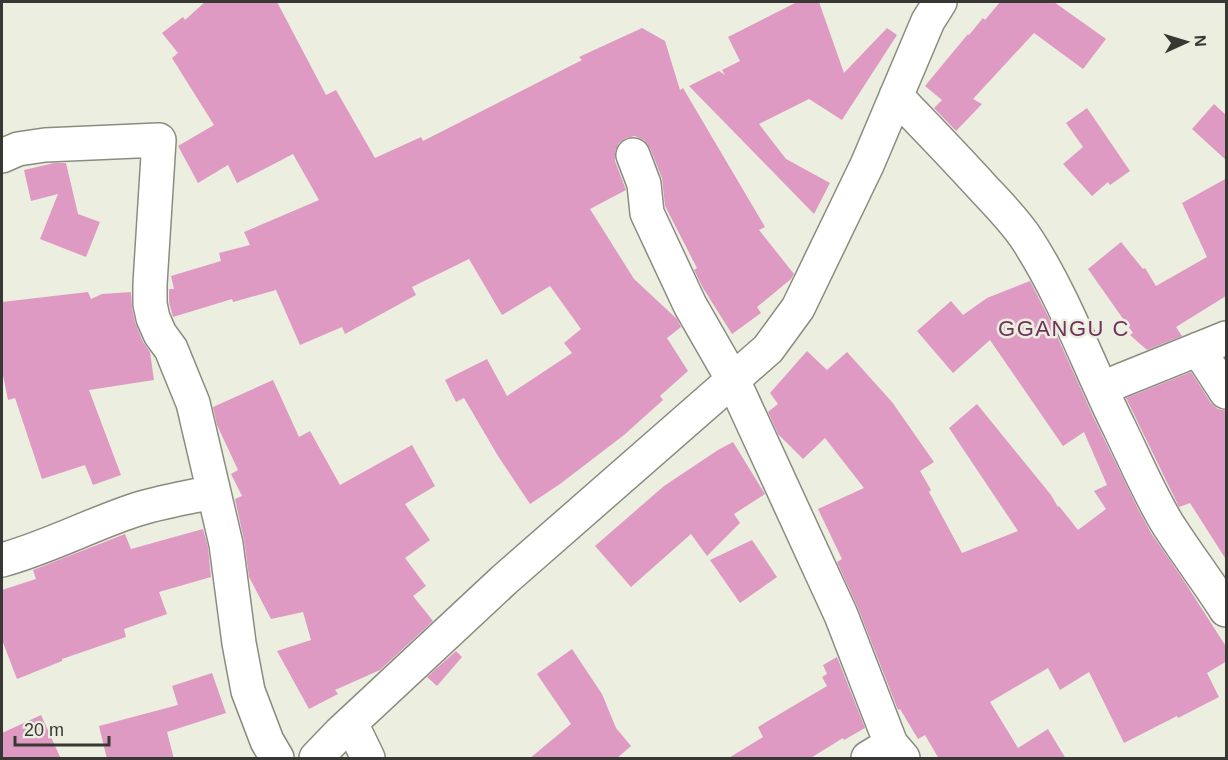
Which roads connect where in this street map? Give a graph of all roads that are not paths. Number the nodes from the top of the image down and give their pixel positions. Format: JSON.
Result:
{"nodes":[{"id":1,"x":940,"y":2,"type":"edge"},
{"id":2,"x":896,"y":96,"type":"junction"},
{"id":3,"x":633,"y":155,"type":"dead end"},
{"id":4,"x":2,"y":156,"type":"edge"},
{"id":5,"x":1212,"y":344,"type":"edge"},
{"id":6,"x":734,"y":380,"type":"junction"},
{"id":7,"x":1101,"y":388,"type":"junction"},
{"id":8,"x":1227,"y":392,"type":"edge"},
{"id":9,"x":213,"y":492,"type":"junction"},
{"id":10,"x":2,"y":560,"type":"edge"},
{"id":11,"x":1227,"y":610,"type":"edge"},
{"id":12,"x":351,"y":723,"type":"junction"},
{"id":13,"x":887,"y":754,"type":"edge"},
{"id":14,"x":277,"y":759,"type":"edge"},
{"id":15,"x":316,"y":759,"type":"edge"},
{"id":16,"x":368,"y":759,"type":"edge"}],
"edges":[{"from":1,"to":2,"type":"street"},
{"from":2,"to":6,"type":"street"},
{"from":2,"to":7,"type":"street"},
{"from":3,"to":6,"type":"street"},
{"from":4,"to":9,"type":"street"},
{"from":5,"to":7,"type":"street"},
{"from":5,"to":8,"type":"street"},
{"from":6,"to":12,"type":"street"},
{"from":6,"to":13,"type":"street"},
{"from":7,"to":11,"type":"street"},
{"from":9,"to":10,"type":"street"},
{"from":9,"to":14,"type":"street"},
{"from":12,"to":15,"type":"street"},
{"from":12,"to":16,"type":"street"}]}
